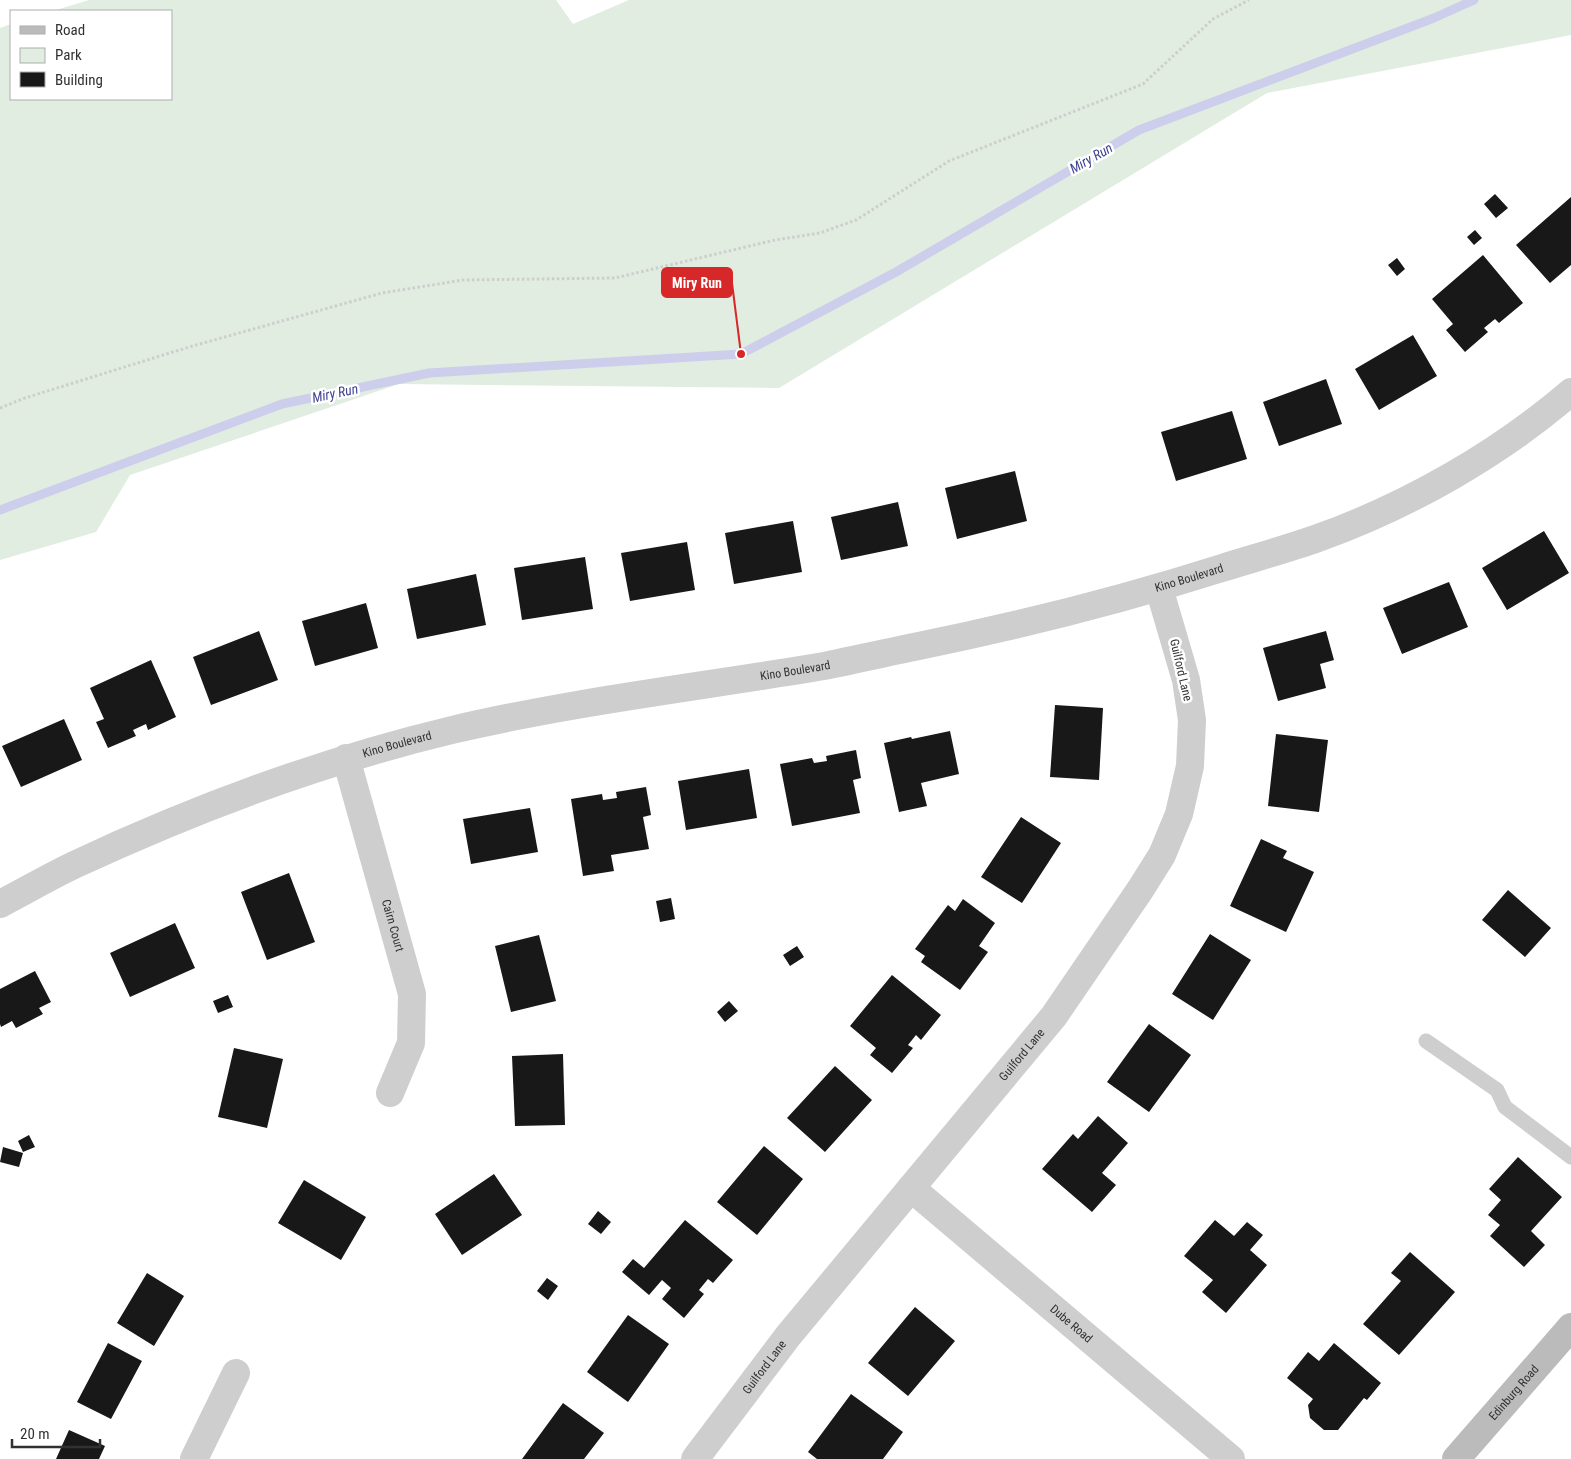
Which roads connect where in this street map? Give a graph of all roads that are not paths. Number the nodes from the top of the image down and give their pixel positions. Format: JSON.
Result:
{"nodes":[{"id":1,"x":1571,"y":392,"type":"edge"},
{"id":2,"x":1159,"y":588,"type":"junction"},
{"id":3,"x":346,"y":758,"type":"junction"},
{"id":4,"x":0,"y":904,"type":"edge"},
{"id":5,"x":1426,"y":1041,"type":"dead end"},
{"id":6,"x":390,"y":1093,"type":"dead end"},
{"id":7,"x":1571,"y":1157,"type":"edge"},
{"id":8,"x":911,"y":1188,"type":"junction"},
{"id":9,"x":1571,"y":1327,"type":"edge"},
{"id":10,"x":236,"y":1373,"type":"dead end"},
{"id":11,"x":194,"y":1459,"type":"edge"},
{"id":12,"x":695,"y":1459,"type":"edge"},
{"id":13,"x":1231,"y":1459,"type":"edge"},
{"id":14,"x":1456,"y":1459,"type":"edge"}],
"edges":[{"from":1,"to":2,"type":"street","name":"Kino Boulevard"},
{"from":2,"to":3,"type":"street","name":"Kino Boulevard"},
{"from":2,"to":8,"type":"street","name":"Guilford Lane"},
{"from":3,"to":4,"type":"street","name":"Kino Boulevard"},
{"from":3,"to":6,"type":"street","name":"Cairn Court"},
{"from":5,"to":7,"type":"lane"},
{"from":8,"to":12,"type":"street","name":"Guilford Lane"},
{"from":8,"to":13,"type":"street","name":"Dube Road"},
{"from":9,"to":14,"type":"main road","name":"Edinburg Road"},
{"from":10,"to":11,"type":"street"}]}
